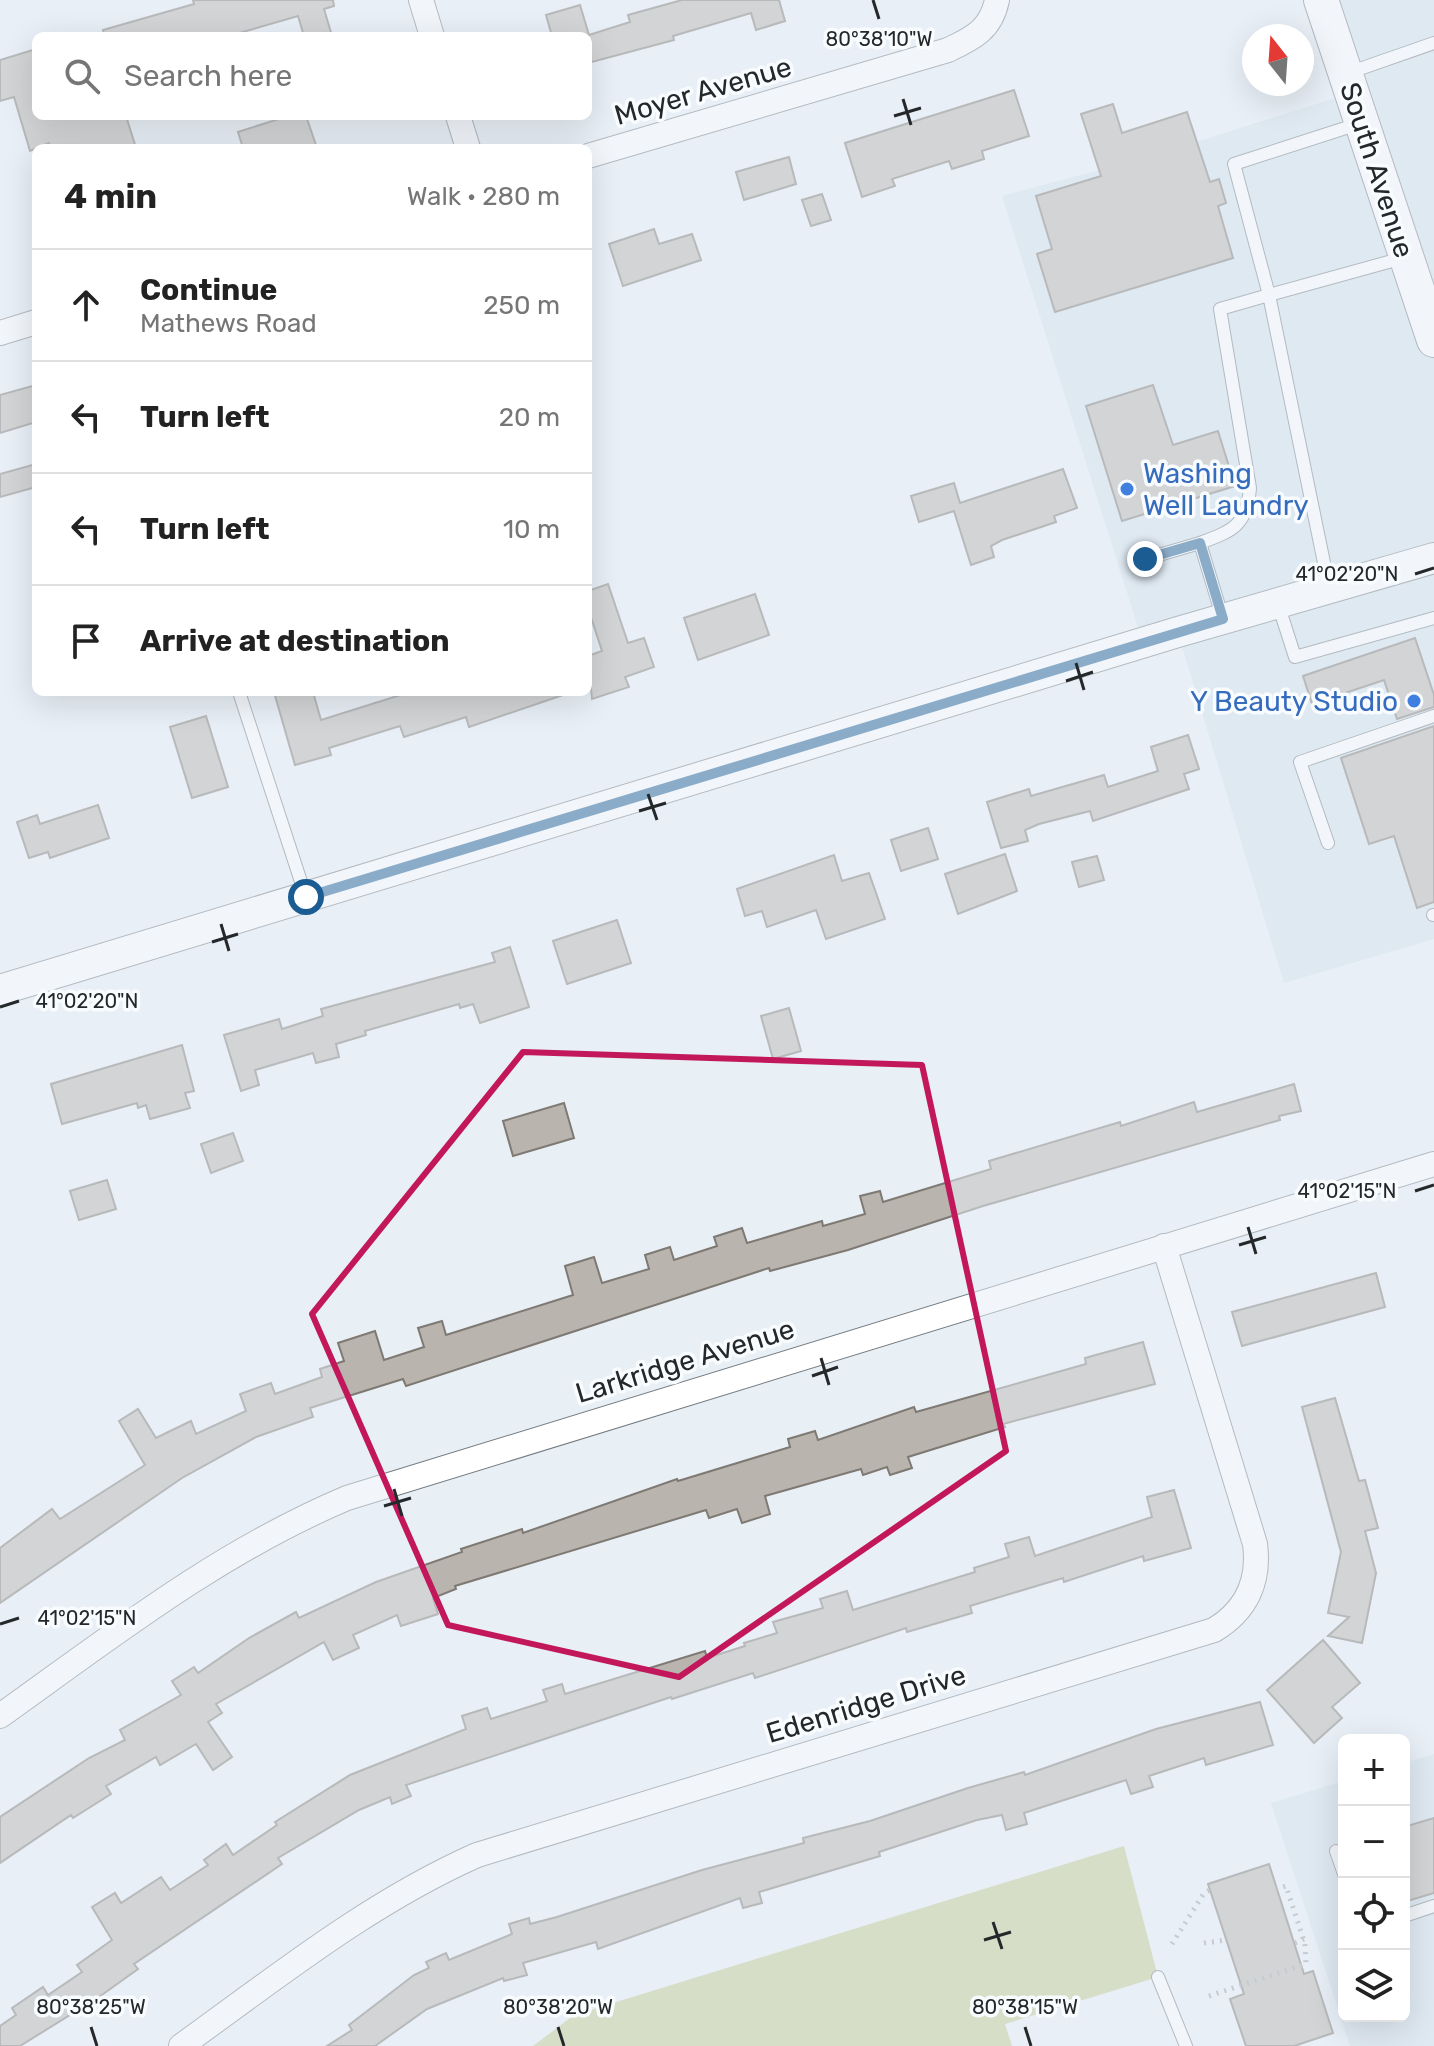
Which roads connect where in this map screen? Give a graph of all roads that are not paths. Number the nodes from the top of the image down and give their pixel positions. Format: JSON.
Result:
{"nodes":[{"id":1,"x":421,"y":0,"type":"edge"},
{"id":2,"x":997,"y":0,"type":"edge"},
{"id":3,"x":1321,"y":0,"type":"edge"},
{"id":4,"x":431,"y":32,"type":"edge"},
{"id":5,"x":1434,"y":43,"type":"edge"},
{"id":6,"x":1345,"y":74,"type":"junction"},
{"id":7,"x":459,"y":120,"type":"edge"},
{"id":8,"x":1361,"y":123,"type":"junction"},
{"id":9,"x":467,"y":144,"type":"edge"},
{"id":10,"x":592,"y":155,"type":"edge"},
{"id":11,"x":1406,"y":257,"type":"junction"},
{"id":12,"x":1269,"y":295,"type":"junction"},
{"id":13,"x":32,"y":323,"type":"edge"},
{"id":14,"x":0,"y":333,"type":"edge"},
{"id":15,"x":1434,"y":340,"type":"edge"},
{"id":16,"x":1200,"y":543,"type":"junction"},
{"id":17,"x":1434,"y":558,"type":"edge"},
{"id":18,"x":1145,"y":559,"type":"dead end"},
{"id":19,"x":1329,"y":588,"type":"junction"},
{"id":20,"x":1278,"y":603,"type":"junction"},
{"id":21,"x":1434,"y":618,"type":"edge"},
{"id":22,"x":1223,"y":619,"type":"junction"},
{"id":23,"x":240,"y":696,"type":"edge"},
{"id":24,"x":1434,"y":716,"type":"edge"},
{"id":25,"x":1328,"y":843,"type":"dead end"},
{"id":26,"x":306,"y":897,"type":"junction"},
{"id":27,"x":0,"y":990,"type":"edge"},
{"id":28,"x":1434,"y":1164,"type":"edge"},
{"id":29,"x":1164,"y":1246,"type":"junction"},
{"id":30,"x":0,"y":1716,"type":"edge"},
{"id":31,"x":1336,"y":1851,"type":"dead end"},
{"id":32,"x":1338,"y":1857,"type":"edge"},
{"id":33,"x":1434,"y":1906,"type":"edge"},
{"id":34,"x":1410,"y":1914,"type":"edge"},
{"id":35,"x":1158,"y":1977,"type":"dead end"},
{"id":36,"x":181,"y":2046,"type":"edge"},
{"id":37,"x":1186,"y":2046,"type":"edge"}],
"edges":[{"from":1,"to":4,"type":"street"},
{"from":2,"to":10,"type":"street","name":"Moyer Avenue"},
{"from":3,"to":6,"type":"main road","name":"South Avenue"},
{"from":5,"to":6,"type":"lane"},
{"from":6,"to":8,"type":"main road","name":"South Avenue"},
{"from":7,"to":9,"type":"street"},
{"from":8,"to":11,"type":"main road","name":"South Avenue"},
{"from":8,"to":12,"type":"lane"},
{"from":11,"to":12,"type":"lane"},
{"from":11,"to":15,"type":"main road","name":"South Avenue"},
{"from":12,"to":16,"type":"lane"},
{"from":12,"to":19,"type":"lane"},
{"from":13,"to":14,"type":"street"},
{"from":16,"to":18,"type":"lane"},
{"from":16,"to":22,"type":"lane"},
{"from":17,"to":19,"type":"street"},
{"from":19,"to":20,"type":"street"},
{"from":20,"to":21,"type":"lane"},
{"from":20,"to":22,"type":"street"},
{"from":22,"to":26,"type":"street"},
{"from":23,"to":26,"type":"lane"},
{"from":24,"to":25,"type":"lane"},
{"from":26,"to":27,"type":"street"},
{"from":28,"to":29,"type":"street","name":"Larkridge Avenue"},
{"from":29,"to":30,"type":"street","name":"Larkridge Avenue"},
{"from":29,"to":36,"type":"street","name":"Edenridge Drive"},
{"from":31,"to":32,"type":"lane"},
{"from":33,"to":34,"type":"lane"},
{"from":35,"to":37,"type":"lane"}]}
